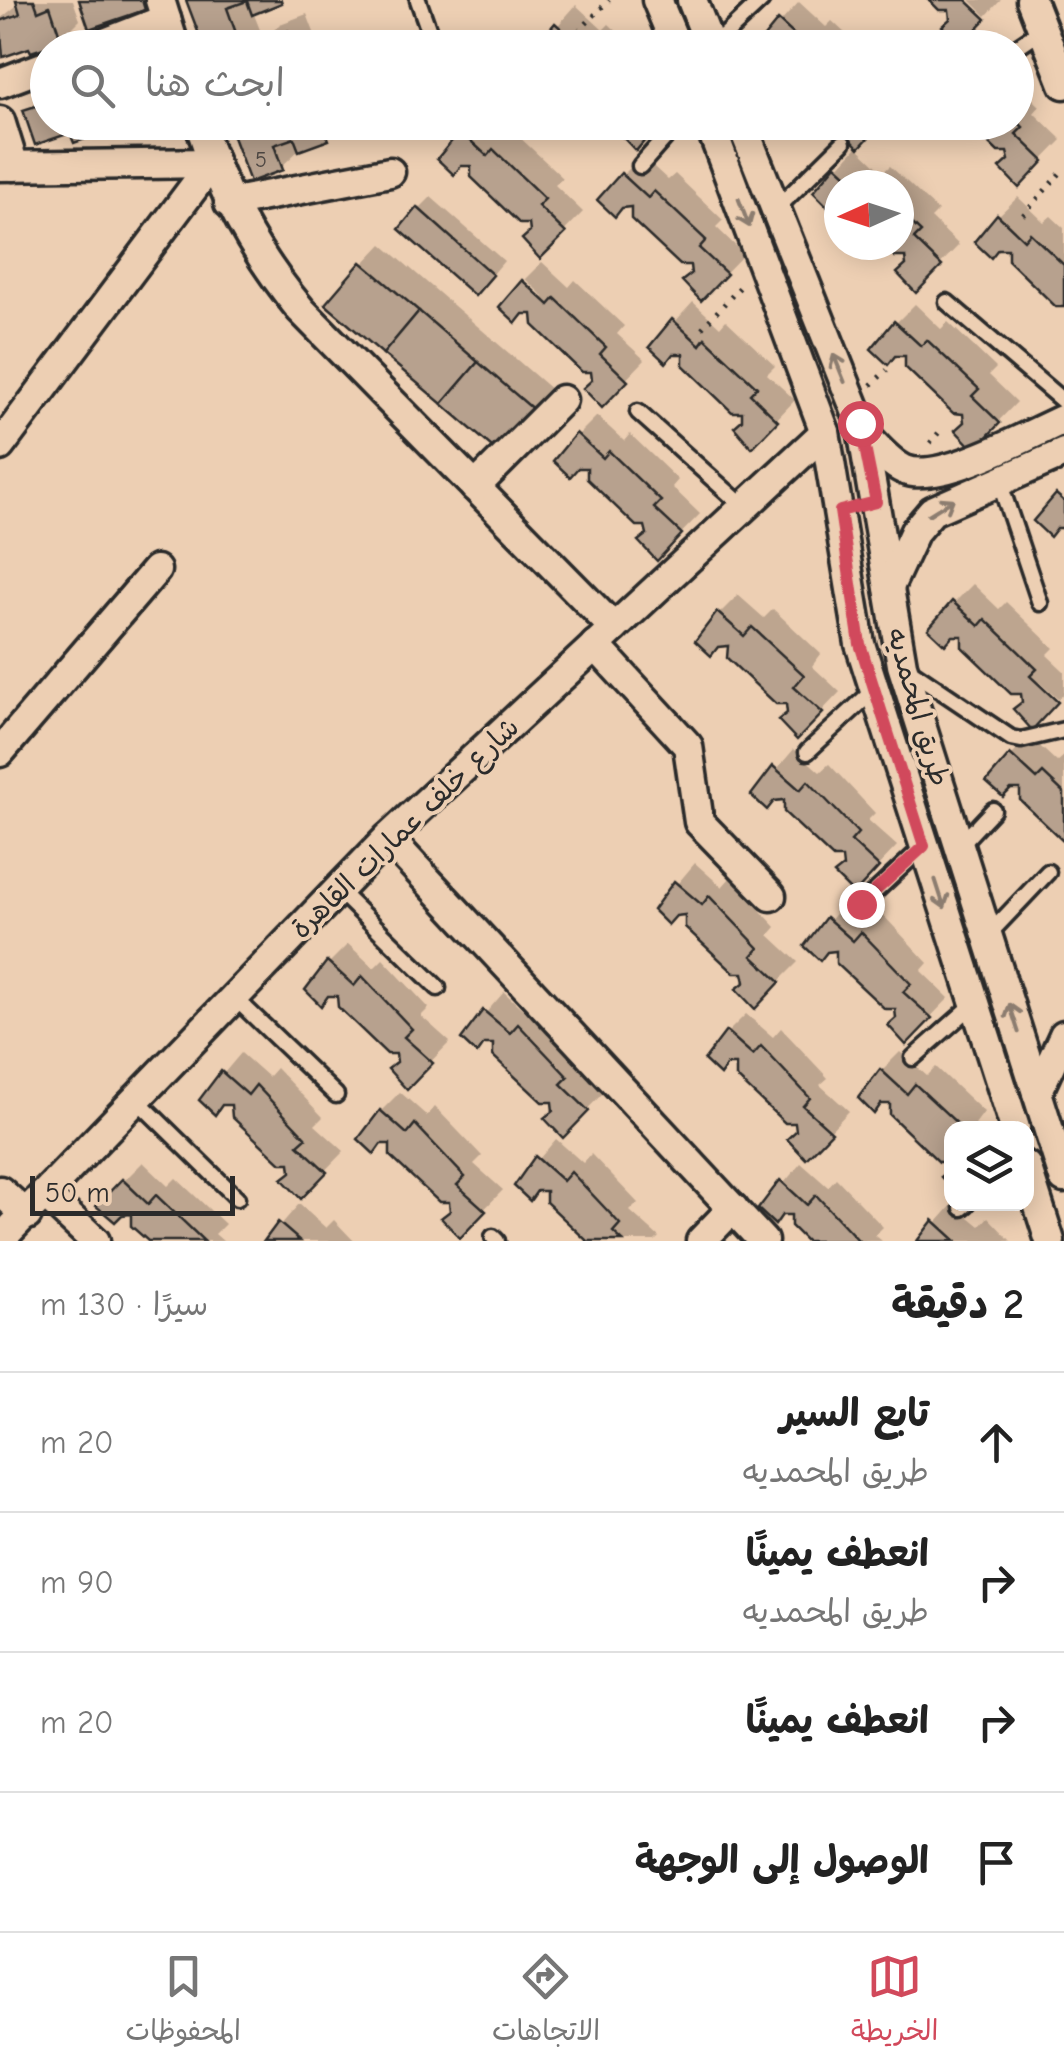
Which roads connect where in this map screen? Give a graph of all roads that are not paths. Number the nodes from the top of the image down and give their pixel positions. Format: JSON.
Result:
{"nodes":[{"id":1,"x":418,"y":0,"type":"edge"},
{"id":2,"x":657,"y":0,"type":"edge"},
{"id":3,"x":692,"y":0,"type":"edge"},
{"id":4,"x":762,"y":0,"type":"edge"},
{"id":5,"x":1032,"y":0,"type":"edge"},
{"id":6,"x":163,"y":10,"type":"edge"},
{"id":7,"x":1054,"y":21,"type":"edge"},
{"id":8,"x":126,"y":30,"type":"edge"},
{"id":9,"x":429,"y":30,"type":"edge"},
{"id":10,"x":670,"y":30,"type":"edge"},
{"id":11,"x":704,"y":30,"type":"edge"},
{"id":12,"x":730,"y":30,"type":"edge"},
{"id":13,"x":30,"y":71,"type":"edge"},
{"id":14,"x":0,"y":83,"type":"edge"},
{"id":15,"x":1064,"y":84,"type":"edge"},
{"id":16,"x":0,"y":121,"type":"edge"},
{"id":17,"x":205,"y":140,"type":"edge"},
{"id":18,"x":663,"y":140,"type":"edge"},
{"id":19,"x":716,"y":140,"type":"edge"},
{"id":20,"x":748,"y":140,"type":"edge"},
{"id":21,"x":843,"y":144,"type":"dead end"},
{"id":22,"x":212,"y":163,"type":"junction"},
{"id":23,"x":7,"y":166,"type":"edge"},
{"id":24,"x":640,"y":166,"type":"dead end"},
{"id":25,"x":390,"y":172,"type":"dead end"},
{"id":26,"x":229,"y":203,"type":"junction"},
{"id":27,"x":776,"y":209,"type":"junction"},
{"id":28,"x":947,"y":302,"type":"dead end"},
{"id":29,"x":562,"y":400,"type":"dead end"},
{"id":30,"x":1064,"y":402,"type":"edge"},
{"id":31,"x":638,"y":412,"type":"dead end"},
{"id":32,"x":1064,"y":419,"type":"edge"},
{"id":33,"x":825,"y":432,"type":"junction"},
{"id":34,"x":864,"y":434,"type":"junction"},
{"id":35,"x":0,"y":446,"type":"edge"},
{"id":36,"x":1064,"y":454,"type":"edge"},
{"id":37,"x":998,"y":480,"type":"junction"},
{"id":38,"x":475,"y":487,"type":"junction"},
{"id":39,"x":876,"y":502,"type":"junction"},
{"id":40,"x":744,"y":507,"type":"junction"},
{"id":41,"x":840,"y":511,"type":"junction"},
{"id":42,"x":156,"y":570,"type":"dead end"},
{"id":43,"x":889,"y":587,"type":"junction"},
{"id":44,"x":1040,"y":603,"type":"dead end"},
{"id":45,"x":604,"y":637,"type":"junction"},
{"id":46,"x":902,"y":664,"type":"junction"},
{"id":47,"x":874,"y":689,"type":"junction"},
{"id":48,"x":1064,"y":730,"type":"edge"},
{"id":49,"x":0,"y":752,"type":"edge"},
{"id":50,"x":807,"y":752,"type":"dead end"},
{"id":51,"x":994,"y":810,"type":"dead end"},
{"id":52,"x":388,"y":838,"type":"junction"},
{"id":53,"x":924,"y":846,"type":"junction"},
{"id":54,"x":959,"y":846,"type":"junction"},
{"id":55,"x":1048,"y":872,"type":"dead end"},
{"id":56,"x":338,"y":890,"type":"junction"},
{"id":57,"x":771,"y":896,"type":"dead end"},
{"id":58,"x":861,"y":904,"type":"dead end"},
{"id":59,"x":988,"y":935,"type":"junction"},
{"id":60,"x":438,"y":988,"type":"dead end"},
{"id":61,"x":235,"y":998,"type":"junction"},
{"id":62,"x":975,"y":1003,"type":"junction"},
{"id":63,"x":1064,"y":1035,"type":"edge"},
{"id":64,"x":913,"y":1058,"type":"dead end"},
{"id":65,"x":1037,"y":1093,"type":"junction"},
{"id":66,"x":336,"y":1095,"type":"dead end"},
{"id":67,"x":137,"y":1100,"type":"junction"},
{"id":68,"x":1012,"y":1121,"type":"edge"},
{"id":69,"x":1064,"y":1178,"type":"edge"},
{"id":70,"x":0,"y":1191,"type":"edge"},
{"id":71,"x":1034,"y":1191,"type":"edge"},
{"id":72,"x":237,"y":1198,"type":"dead end"},
{"id":73,"x":36,"y":1205,"type":"junction"},
{"id":74,"x":732,"y":1208,"type":"junction"},
{"id":75,"x":0,"y":1240,"type":"edge"},
{"id":76,"x":95,"y":1241,"type":"edge"},
{"id":77,"x":700,"y":1241,"type":"edge"},
{"id":78,"x":763,"y":1241,"type":"edge"},
{"id":79,"x":1050,"y":1241,"type":"edge"}],
"edges":[{"from":1,"to":9,"type":"lane"},
{"from":2,"to":10,"type":"street"},
{"from":3,"to":11,"type":"street"},
{"from":4,"to":12,"type":"lane"},
{"from":5,"to":7,"type":"street"},
{"from":6,"to":8,"type":"street"},
{"from":7,"to":15,"type":"street"},
{"from":13,"to":14,"type":"street"},
{"from":16,"to":23,"type":"street"},
{"from":17,"to":22,"type":"street"},
{"from":18,"to":24,"type":"lane"},
{"from":19,"to":33,"type":"street","name":"طريق المحمديه","one_way":true},
{"from":20,"to":27,"type":"street","name":"طريق المحمديه"},
{"from":21,"to":27,"type":"lane"},
{"from":22,"to":23,"type":"street"},
{"from":22,"to":26,"type":"street"},
{"from":22,"to":35,"type":"street"},
{"from":25,"to":26,"type":"street"},
{"from":26,"to":38,"type":"street"},
{"from":34,"to":27,"type":"street","name":"طريق المحمديه","one_way":true},
{"from":28,"to":30,"type":"lane"},
{"from":29,"to":38,"type":"street"},
{"from":31,"to":40,"type":"lane"},
{"from":32,"to":34,"type":"street"},
{"from":33,"to":40,"type":"street","name":"شارع خلف عمارات القاهرة"},
{"from":33,"to":41,"type":"street","name":"طريق المحمديه"},
{"from":34,"to":39,"type":"street","name":"طريق المحمديه"},
{"from":36,"to":37,"type":"street"},
{"from":43,"to":37,"type":"street","one_way":true},
{"from":37,"to":44,"type":"lane"},
{"from":38,"to":45,"type":"street"},
{"from":39,"to":41,"type":"street"},
{"from":39,"to":43,"type":"street","name":"طريق المحمديه"},
{"from":40,"to":45,"type":"street","name":"شارع خلف عمارات القاهرة"},
{"from":41,"to":47,"type":"street","name":"طريق المحمديه"},
{"from":42,"to":49,"type":"street"},
{"from":43,"to":46,"type":"street","name":"طريق المحمديه"},
{"from":45,"to":52,"type":"street","name":"شارع خلف عمارات القاهرة"},
{"from":45,"to":57,"type":"street"},
{"from":46,"to":48,"type":"lane"},
{"from":46,"to":54,"type":"street","name":"طريق المحمديه"},
{"from":47,"to":50,"type":"lane"},
{"from":47,"to":53,"type":"street","name":"طريق المحمديه"},
{"from":51,"to":54,"type":"lane"},
{"from":52,"to":56,"type":"street","name":"شارع خلف عمارات القاهرة"},
{"from":52,"to":74,"type":"street"},
{"from":53,"to":58,"type":"lane"},
{"from":53,"to":62,"type":"street","name":"طريق المحمديه","one_way":true},
{"from":54,"to":59,"type":"street","name":"طريق المحمديه"},
{"from":55,"to":59,"type":"lane"},
{"from":56,"to":60,"type":"lane"},
{"from":56,"to":61,"type":"street","name":"شارع خلف عمارات القاهرة"},
{"from":65,"to":59,"type":"street","name":"طريق المحمديه","one_way":true},
{"from":61,"to":66,"type":"lane"},
{"from":61,"to":67,"type":"street","name":"شارع خلف عمارات القاهرة"},
{"from":62,"to":64,"type":"lane"},
{"from":62,"to":68,"type":"street","name":"طريق المحمديه"},
{"from":63,"to":65,"type":"street"},
{"from":65,"to":69,"type":"street","name":"طريق المحمديه"},
{"from":67,"to":72,"type":"lane"},
{"from":67,"to":73,"type":"street","name":"شارع خلف عمارات القاهرة"},
{"from":70,"to":73,"type":"street"},
{"from":71,"to":79,"type":"street"},
{"from":73,"to":75,"type":"street","name":"شارع خلف عمارات القاهرة"},
{"from":73,"to":76,"type":"street"},
{"from":74,"to":77,"type":"street"},
{"from":74,"to":78,"type":"street"}]}
